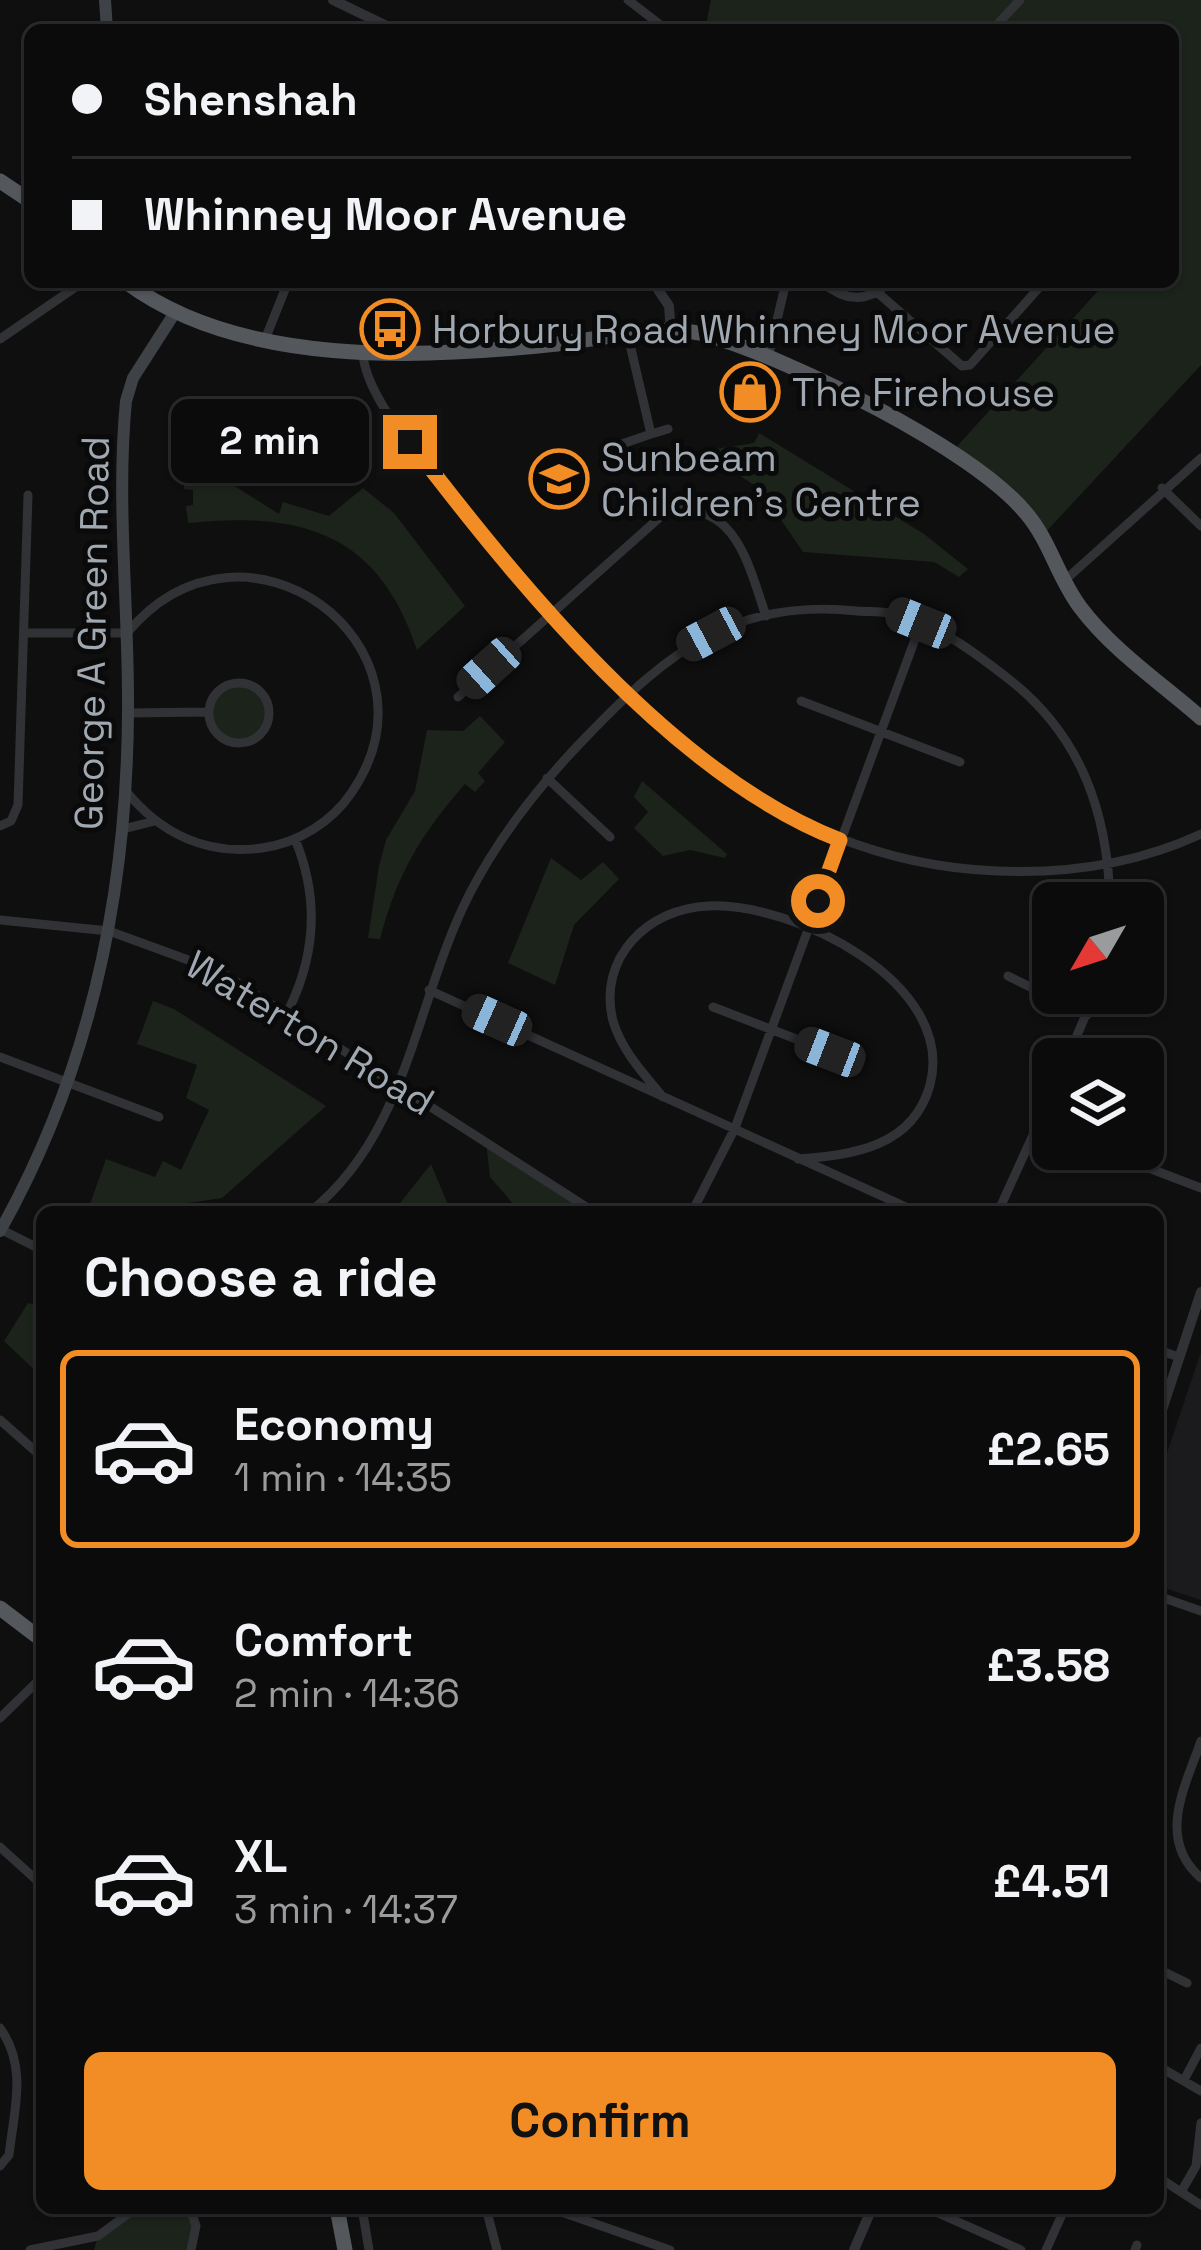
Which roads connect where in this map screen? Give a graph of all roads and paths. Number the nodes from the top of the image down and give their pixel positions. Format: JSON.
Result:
{"nodes":[{"id":1,"x":333,"y":0,"type":"edge"},
{"id":2,"x":628,"y":0,"type":"edge"},
{"id":3,"x":1020,"y":0,"type":"edge"},
{"id":4,"x":670,"y":11,"type":"dead end"},
{"id":5,"x":382,"y":24,"type":"edge"},
{"id":6,"x":660,"y":24,"type":"edge"},
{"id":7,"x":665,"y":24,"type":"edge"},
{"id":8,"x":998,"y":24,"type":"edge"},
{"id":9,"x":74,"y":288,"type":"edge"},
{"id":10,"x":135,"y":288,"type":"edge"},
{"id":11,"x":286,"y":288,"type":"edge"},
{"id":12,"x":657,"y":288,"type":"edge"},
{"id":13,"x":785,"y":288,"type":"edge"},
{"id":14,"x":829,"y":288,"type":"edge"},
{"id":15,"x":883,"y":288,"type":"edge"},
{"id":16,"x":1039,"y":288,"type":"edge"},
{"id":17,"x":878,"y":293,"type":"junction"},
{"id":18,"x":173,"y":314,"type":"junction"},
{"id":19,"x":671,"y":333,"type":"junction"},
{"id":20,"x":628,"y":336,"type":"junction"},
{"id":21,"x":0,"y":338,"type":"edge"},
{"id":22,"x":264,"y":342,"type":"junction"},
{"id":23,"x":363,"y":349,"type":"junction"},
{"id":24,"x":768,"y":358,"type":"junction"},
{"id":25,"x":668,"y":429,"type":"dead end"},
{"id":26,"x":651,"y":434,"type":"junction"},
{"id":27,"x":619,"y":445,"type":"dead end"},
{"id":28,"x":1201,"y":458,"type":"edge"},
{"id":29,"x":1162,"y":488,"type":"junction"},
{"id":30,"x":28,"y":494,"type":"dead end"},
{"id":31,"x":1201,"y":526,"type":"edge"},
{"id":32,"x":1064,"y":581,"type":"junction"},
{"id":33,"x":551,"y":612,"type":"junction"},
{"id":34,"x":766,"y":616,"type":"junction"},
{"id":35,"x":921,"y":623,"type":"junction"},
{"id":36,"x":26,"y":633,"type":"junction"},
{"id":37,"x":127,"y":633,"type":"junction"},
{"id":38,"x":628,"y":691,"type":"junction"},
{"id":39,"x":458,"y":697,"type":"dead end"},
{"id":40,"x":801,"y":701,"type":"dead end"},
{"id":41,"x":208,"y":712,"type":"junction"},
{"id":42,"x":128,"y":713,"type":"junction"},
{"id":43,"x":1201,"y":718,"type":"edge"},
{"id":44,"x":882,"y":732,"type":"junction"},
{"id":45,"x":961,"y":762,"type":"dead end"},
{"id":46,"x":547,"y":778,"type":"junction"},
{"id":47,"x":126,"y":790,"type":"junction"},
{"id":48,"x":155,"y":821,"type":"junction"},
{"id":49,"x":0,"y":826,"type":"edge"},
{"id":50,"x":123,"y":829,"type":"junction"},
{"id":51,"x":1201,"y":834,"type":"edge"},
{"id":52,"x":610,"y":837,"type":"dead end"},
{"id":53,"x":296,"y":839,"type":"junction"},
{"id":54,"x":840,"y":840,"type":"junction"},
{"id":55,"x":1108,"y":865,"type":"junction"},
{"id":56,"x":1109,"y":882,"type":"edge"},
{"id":57,"x":0,"y":920,"type":"edge"},
{"id":58,"x":808,"y":927,"type":"junction"},
{"id":59,"x":109,"y":932,"type":"junction"},
{"id":60,"x":1009,"y":976,"type":"dead end"},
{"id":61,"x":429,"y":990,"type":"junction"},
{"id":62,"x":712,"y":1007,"type":"dead end"},
{"id":63,"x":288,"y":1011,"type":"junction"},
{"id":64,"x":1087,"y":1015,"type":"joint"},
{"id":65,"x":771,"y":1030,"type":"junction"},
{"id":66,"x":1077,"y":1038,"type":"edge"},
{"id":67,"x":830,"y":1052,"type":"dead end"},
{"id":68,"x":627,"y":1053,"type":"junction"},
{"id":69,"x":0,"y":1057,"type":"edge"},
{"id":70,"x":607,"y":1071,"type":"junction"},
{"id":71,"x":70,"y":1083,"type":"junction"},
{"id":72,"x":400,"y":1083,"type":"junction"},
{"id":73,"x":663,"y":1096,"type":"junction"},
{"id":74,"x":159,"y":1117,"type":"dead end"},
{"id":75,"x":734,"y":1128,"type":"junction"},
{"id":76,"x":1032,"y":1138,"type":"edge"},
{"id":77,"x":847,"y":1156,"type":"junction"},
{"id":78,"x":798,"y":1159,"type":"junction"},
{"id":79,"x":1154,"y":1170,"type":"edge"},
{"id":80,"x":847,"y":1181,"type":"junction"},
{"id":81,"x":1201,"y":1188,"type":"edge"},
{"id":82,"x":316,"y":1206,"type":"edge"},
{"id":83,"x":585,"y":1206,"type":"edge"},
{"id":84,"x":695,"y":1206,"type":"edge"},
{"id":85,"x":903,"y":1206,"type":"edge"},
{"id":86,"x":1001,"y":1206,"type":"edge"},
{"id":87,"x":0,"y":1230,"type":"edge"},
{"id":88,"x":36,"y":1247,"type":"edge"},
{"id":89,"x":1201,"y":1292,"type":"edge"},
{"id":90,"x":1164,"y":1352,"type":"edge"},
{"id":91,"x":1179,"y":1357,"type":"junction"},
{"id":92,"x":1164,"y":1389,"type":"edge"},
{"id":93,"x":0,"y":1420,"type":"edge"},
{"id":94,"x":36,"y":1452,"type":"edge"},
{"id":95,"x":1164,"y":1599,"type":"edge"},
{"id":96,"x":0,"y":1608,"type":"edge"},
{"id":97,"x":1201,"y":1611,"type":"edge"},
{"id":98,"x":36,"y":1635,"type":"edge"},
{"id":99,"x":36,"y":1683,"type":"edge"},
{"id":100,"x":0,"y":1718,"type":"edge"},
{"id":101,"x":1201,"y":1741,"type":"edge"},
{"id":102,"x":0,"y":1847,"type":"edge"},
{"id":103,"x":1201,"y":1878,"type":"edge"},
{"id":104,"x":36,"y":1880,"type":"edge"},
{"id":105,"x":1164,"y":1971,"type":"edge"},
{"id":106,"x":1184,"y":1979,"type":"dead end"},
{"id":107,"x":0,"y":2028,"type":"edge"},
{"id":108,"x":1201,"y":2048,"type":"edge"},
{"id":109,"x":1164,"y":2069,"type":"edge"},
{"id":110,"x":1184,"y":2080,"type":"junction"},
{"id":111,"x":1201,"y":2091,"type":"edge"},
{"id":112,"x":1201,"y":2123,"type":"edge"},
{"id":113,"x":0,"y":2166,"type":"edge"},
{"id":114,"x":1164,"y":2181,"type":"edge"},
{"id":115,"x":1181,"y":2192,"type":"junction"},
{"id":116,"x":1201,"y":2205,"type":"edge"},
{"id":117,"x":128,"y":2214,"type":"edge"},
{"id":118,"x":192,"y":2214,"type":"edge"},
{"id":119,"x":338,"y":2214,"type":"edge"},
{"id":120,"x":363,"y":2214,"type":"edge"},
{"id":121,"x":488,"y":2214,"type":"edge"},
{"id":122,"x":567,"y":2214,"type":"edge"},
{"id":123,"x":869,"y":2214,"type":"edge"},
{"id":124,"x":940,"y":2214,"type":"edge"},
{"id":125,"x":1062,"y":2214,"type":"edge"},
{"id":126,"x":30,"y":2250,"type":"edge"},
{"id":127,"x":191,"y":2250,"type":"edge"},
{"id":128,"x":344,"y":2250,"type":"edge"},
{"id":129,"x":369,"y":2250,"type":"edge"},
{"id":130,"x":497,"y":2250,"type":"edge"},
{"id":131,"x":670,"y":2250,"type":"edge"},
{"id":132,"x":854,"y":2250,"type":"edge"},
{"id":133,"x":1021,"y":2250,"type":"edge"},
{"id":134,"x":1046,"y":2250,"type":"edge"}],
"edges":[{"from":1,"to":5,"type":"street"},
{"from":2,"to":6,"type":"street"},
{"from":3,"to":8,"type":"street"},
{"from":4,"to":7,"type":"street"},
{"from":9,"to":21,"type":"street"},
{"from":10,"to":18,"type":"highway"},
{"from":11,"to":22,"type":"street"},
{"from":12,"to":19,"type":"street"},
{"from":13,"to":24,"type":"street"},
{"from":14,"to":17,"type":"street"},
{"from":15,"to":17,"type":"street"},
{"from":16,"to":17,"type":"street"},
{"from":18,"to":22,"type":"highway"},
{"from":18,"to":37,"type":"main road","name":"George A Green Road"},
{"from":19,"to":20,"type":"highway"},
{"from":19,"to":24,"type":"highway"},
{"from":20,"to":23,"type":"highway"},
{"from":20,"to":26,"type":"street"},
{"from":22,"to":23,"type":"highway"},
{"from":23,"to":33,"type":"street"},
{"from":24,"to":32,"type":"highway"},
{"from":25,"to":26,"type":"street"},
{"from":26,"to":27,"type":"street"},
{"from":28,"to":29,"type":"street"},
{"from":29,"to":31,"type":"street"},
{"from":29,"to":32,"type":"street"},
{"from":30,"to":36,"type":"street"},
{"from":32,"to":43,"type":"highway"},
{"from":33,"to":34,"type":"street"},
{"from":33,"to":38,"type":"street"},
{"from":33,"to":39,"type":"street"},
{"from":34,"to":35,"type":"street"},
{"from":34,"to":38,"type":"street"},
{"from":35,"to":44,"type":"street"},
{"from":35,"to":55,"type":"street"},
{"from":36,"to":37,"type":"street"},
{"from":36,"to":49,"type":"street"},
{"from":37,"to":42,"type":"main road","name":"George A Green Road"},
{"from":37,"to":53,"type":"street"},
{"from":38,"to":46,"type":"street"},
{"from":38,"to":54,"type":"street"},
{"from":40,"to":44,"type":"street"},
{"from":41,"to":41,"type":"street"},
{"from":41,"to":42,"type":"street"},
{"from":42,"to":47,"type":"main road","name":"George A Green Road"},
{"from":44,"to":45,"type":"street"},
{"from":44,"to":54,"type":"street"},
{"from":46,"to":52,"type":"street"},
{"from":46,"to":61,"type":"street"},
{"from":47,"to":48,"type":"street"},
{"from":47,"to":50,"type":"main road","name":"George A Green Road"},
{"from":48,"to":50,"type":"street"},
{"from":48,"to":53,"type":"street"},
{"from":50,"to":59,"type":"main road","name":"George A Green Road"},
{"from":51,"to":55,"type":"street"},
{"from":53,"to":63,"type":"street"},
{"from":54,"to":55,"type":"street"},
{"from":54,"to":58,"type":"street"},
{"from":55,"to":56,"type":"street"},
{"from":57,"to":59,"type":"street","name":"Waterton Road"},
{"from":58,"to":65,"type":"street"},
{"from":58,"to":68,"type":"street"},
{"from":58,"to":77,"type":"street"},
{"from":59,"to":63,"type":"street","name":"Waterton Road"},
{"from":59,"to":71,"type":"main road","name":"George A Green Road"},
{"from":60,"to":64,"type":"street"},
{"from":61,"to":70,"type":"street"},
{"from":61,"to":72,"type":"street"},
{"from":62,"to":65,"type":"street"},
{"from":63,"to":72,"type":"street","name":"Waterton Road"},
{"from":64,"to":66,"type":"street"},
{"from":65,"to":67,"type":"street"},
{"from":65,"to":75,"type":"street"},
{"from":68,"to":70,"type":"street"},
{"from":68,"to":73,"type":"street"},
{"from":69,"to":71,"type":"street"},
{"from":70,"to":73,"type":"street"},
{"from":71,"to":74,"type":"street"},
{"from":71,"to":87,"type":"main road","name":"George A Green Road"},
{"from":72,"to":82,"type":"street"},
{"from":72,"to":83,"type":"street","name":"Waterton Road"},
{"from":73,"to":75,"type":"street"},
{"from":75,"to":78,"type":"street"},
{"from":75,"to":84,"type":"street"},
{"from":76,"to":86,"type":"street"},
{"from":77,"to":78,"type":"street"},
{"from":77,"to":80,"type":"street"},
{"from":78,"to":80,"type":"street"},
{"from":79,"to":81,"type":"street"},
{"from":80,"to":85,"type":"street"},
{"from":87,"to":88,"type":"street"},
{"from":89,"to":91,"type":"street"},
{"from":90,"to":91,"type":"street"},
{"from":91,"to":92,"type":"street"},
{"from":93,"to":94,"type":"street"},
{"from":95,"to":97,"type":"street"},
{"from":96,"to":98,"type":"highway"},
{"from":99,"to":100,"type":"street"},
{"from":101,"to":103,"type":"street"},
{"from":102,"to":104,"type":"street"},
{"from":105,"to":106,"type":"street"},
{"from":107,"to":113,"type":"street"},
{"from":108,"to":110,"type":"street"},
{"from":109,"to":110,"type":"street"},
{"from":110,"to":111,"type":"street"},
{"from":112,"to":115,"type":"street"},
{"from":114,"to":115,"type":"street"},
{"from":115,"to":116,"type":"street"},
{"from":117,"to":126,"type":"street"},
{"from":118,"to":127,"type":"street"},
{"from":119,"to":128,"type":"highway"},
{"from":120,"to":129,"type":"street"},
{"from":121,"to":130,"type":"street"},
{"from":122,"to":131,"type":"street"},
{"from":123,"to":132,"type":"street"},
{"from":124,"to":133,"type":"street"},
{"from":125,"to":134,"type":"street"}]}
